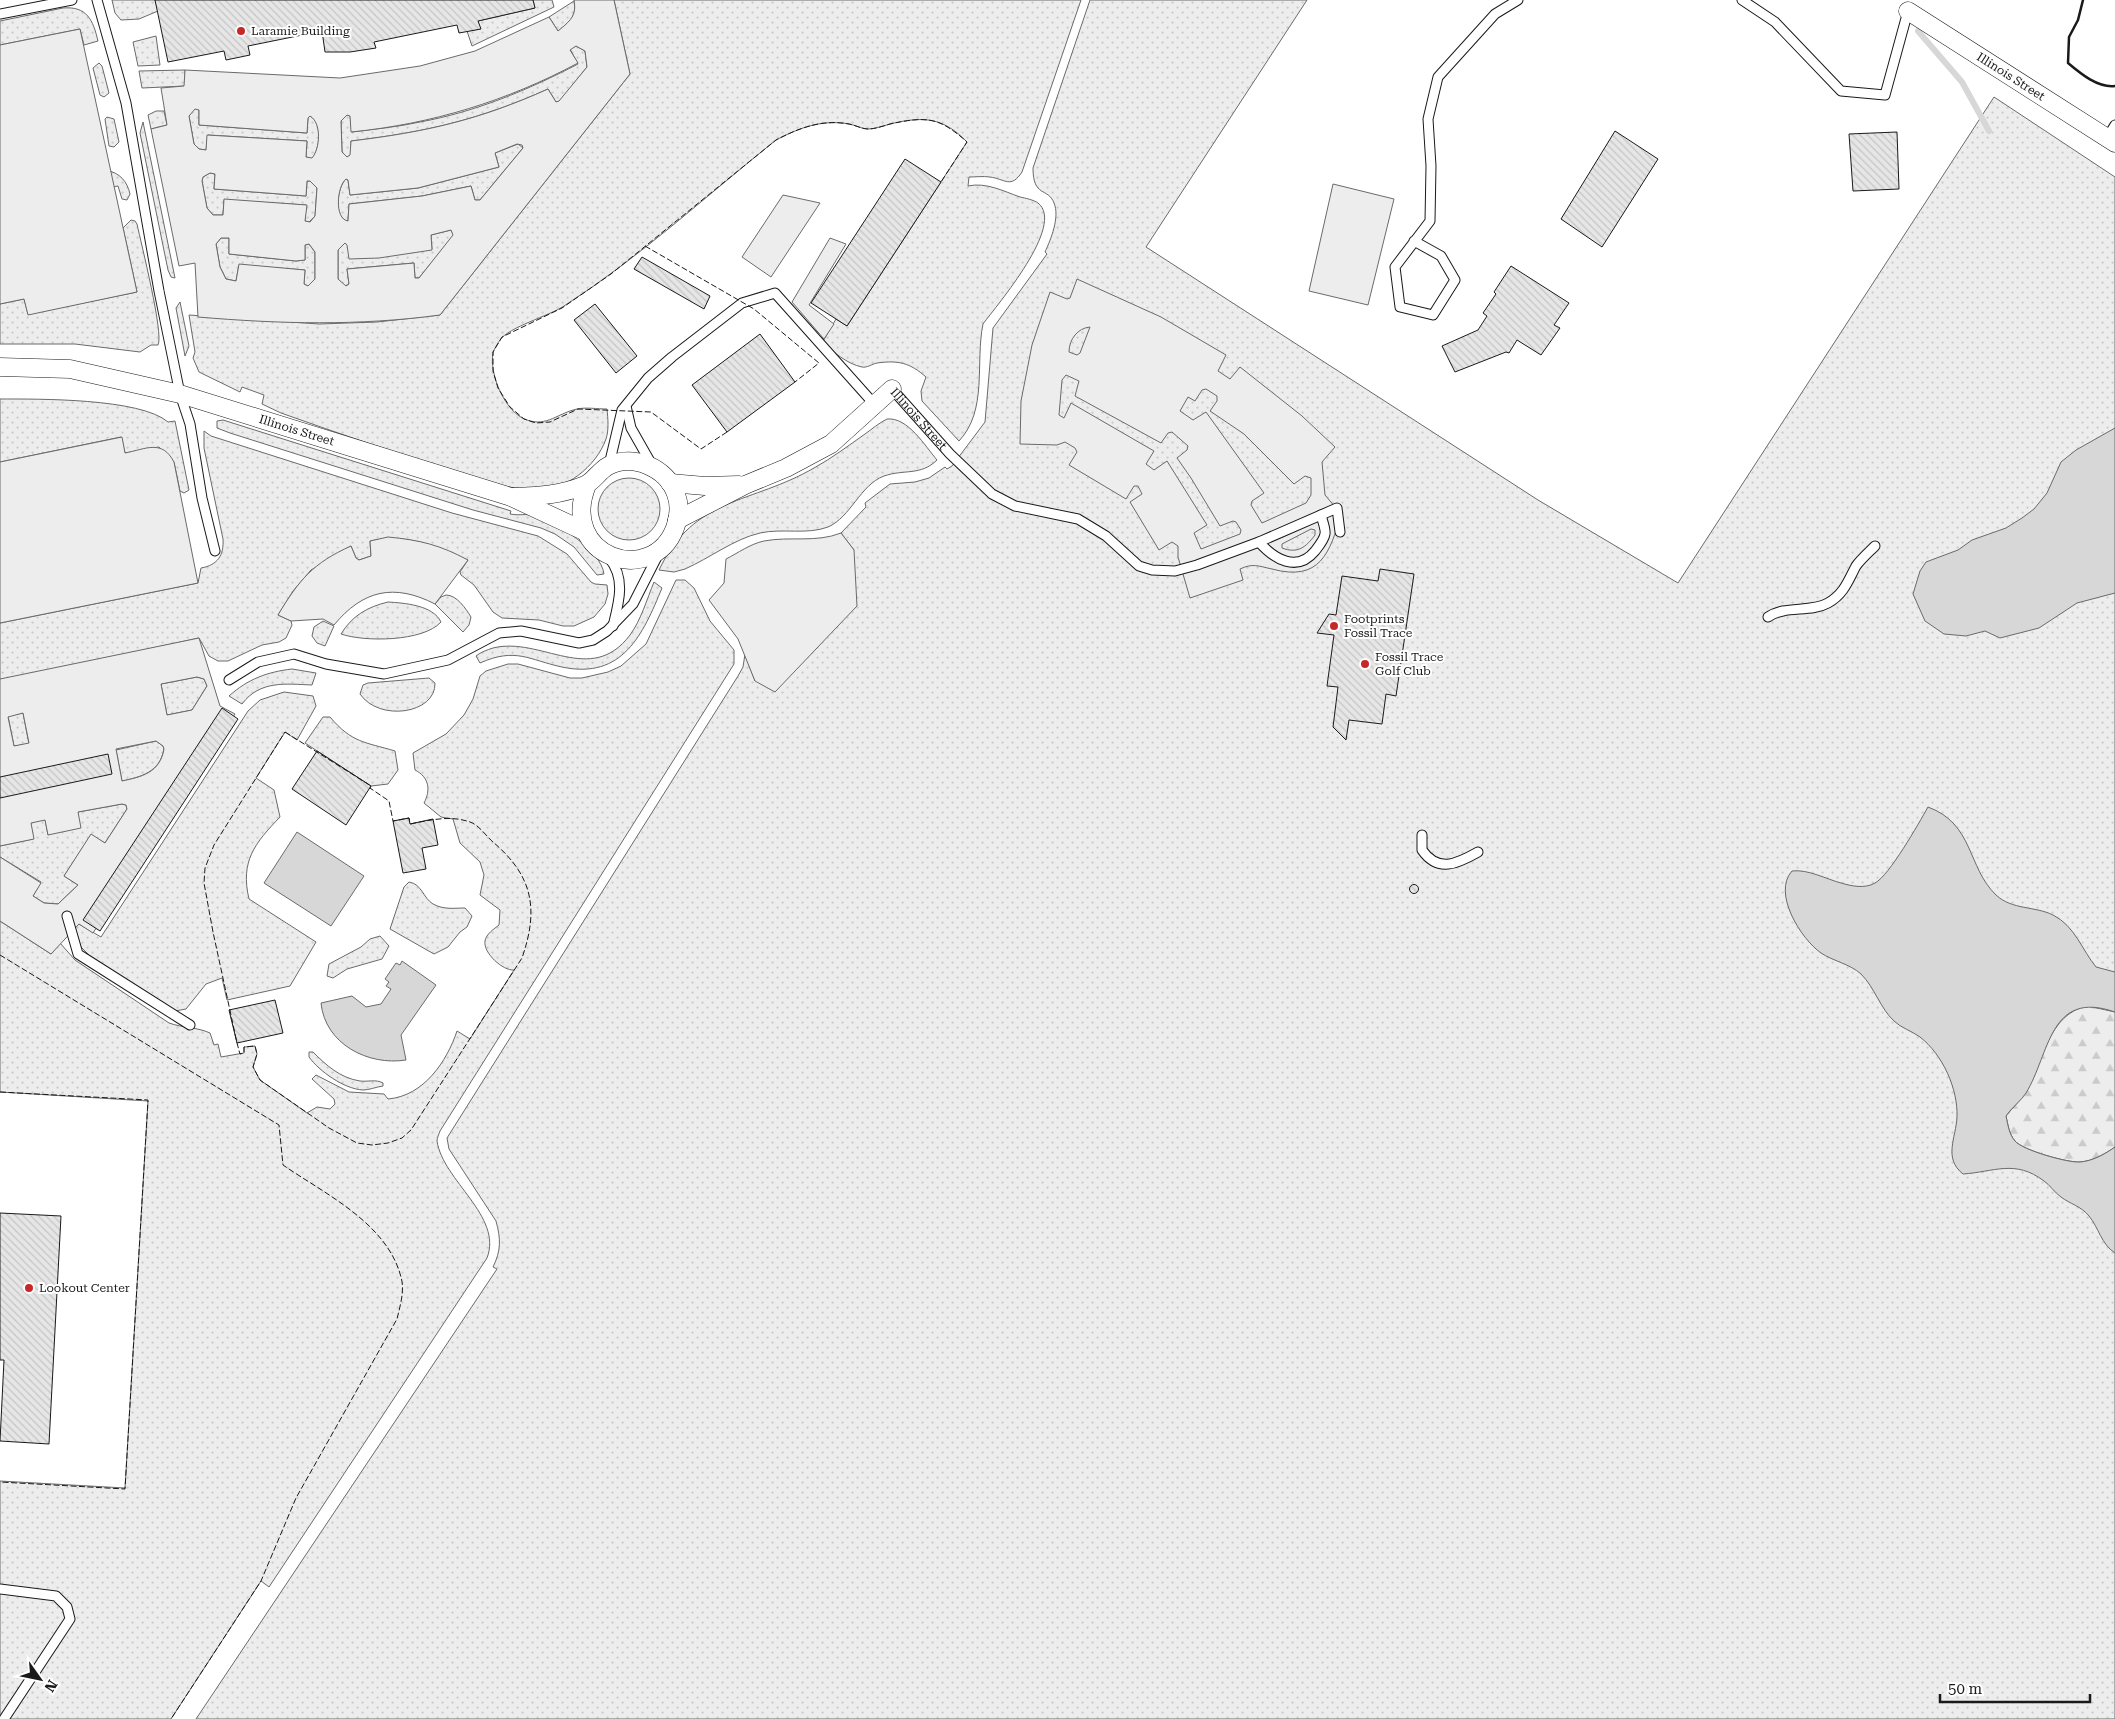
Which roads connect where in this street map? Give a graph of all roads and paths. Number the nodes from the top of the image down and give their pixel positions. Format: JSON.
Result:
{"nodes":[{"id":1,"x":72,"y":0,"type":"edge"},
{"id":2,"x":97,"y":0,"type":"edge"},
{"id":3,"x":1518,"y":0,"type":"edge"},
{"id":4,"x":1742,"y":0,"type":"edge"},
{"id":5,"x":1908,"y":11,"type":"joint"},
{"id":6,"x":0,"y":14,"type":"edge"},
{"id":7,"x":2112,"y":135,"type":"edge"},
{"id":8,"x":1414,"y":241,"type":"junction"},
{"id":9,"x":0,"y":368,"type":"edge"},
{"id":10,"x":892,"y":389,"type":"joint"},
{"id":11,"x":180,"y":394,"type":"junction"},
{"id":12,"x":875,"y":405,"type":"junction"},
{"id":13,"x":626,"y":406,"type":"junction"},
{"id":14,"x":609,"y":465,"type":"junction"},
{"id":15,"x":653,"y":467,"type":"junction"},
{"id":16,"x":670,"y":483,"type":"junction"},
{"id":17,"x":587,"y":484,"type":"junction"},
{"id":18,"x":745,"y":485,"type":"junction"},
{"id":19,"x":511,"y":497,"type":"junction"},
{"id":20,"x":1321,"y":515,"type":"junction"},
{"id":21,"x":678,"y":520,"type":"junction"},
{"id":22,"x":584,"y":531,"type":"junction"},
{"id":23,"x":1340,"y":532,"type":"dead end"},
{"id":24,"x":1259,"y":542,"type":"junction"},
{"id":25,"x":1875,"y":546,"type":"dead end"},
{"id":26,"x":662,"y":547,"type":"junction"},
{"id":27,"x":215,"y":551,"type":"dead end"},
{"id":28,"x":606,"y":554,"type":"junction"},
{"id":29,"x":1768,"y":617,"type":"dead end"},
{"id":30,"x":613,"y":626,"type":"junction"},
{"id":31,"x":228,"y":680,"type":"dead end"},
{"id":32,"x":1422,"y":835,"type":"dead end"},
{"id":33,"x":1478,"y":852,"type":"dead end"},
{"id":34,"x":67,"y":916,"type":"dead end"},
{"id":35,"x":190,"y":1025,"type":"dead end"},
{"id":36,"x":0,"y":1589,"type":"edge"},
{"id":37,"x":4,"y":1719,"type":"edge"}],
"edges":[{"from":1,"to":6,"type":"lane"},
{"from":2,"to":11,"type":"lane"},
{"from":3,"to":8,"type":"lane"},
{"from":4,"to":5,"type":"lane"},
{"from":5,"to":7,"type":"street","name":"Illinois Street"},
{"from":8,"to":8,"type":"lane"},
{"from":9,"to":11,"type":"street","name":"Illinois Street"},
{"from":10,"to":12,"type":"street","name":"Illinois Street"},
{"from":10,"to":24,"type":"lane","name":"Illinois Street"},
{"from":11,"to":19,"type":"street","name":"Illinois Street"},
{"from":11,"to":27,"type":"lane"},
{"from":12,"to":13,"type":"lane"},
{"from":12,"to":18,"type":"street","name":"Illinois Street"},
{"from":13,"to":14,"type":"lane"},
{"from":13,"to":15,"type":"lane"},
{"from":14,"to":15,"type":"street"},
{"from":14,"to":17,"type":"street"},
{"from":15,"to":16,"type":"street"},
{"from":16,"to":18,"type":"street","name":"Illinois Street"},
{"from":16,"to":21,"type":"street"},
{"from":17,"to":19,"type":"street"},
{"from":17,"to":22,"type":"street"},
{"from":18,"to":21,"type":"street","name":"Illinois Street"},
{"from":19,"to":22,"type":"street","name":"Illinois Street"},
{"from":20,"to":23,"type":"lane"},
{"from":20,"to":24,"type":"lane","name":"Illinois Street"},
{"from":20,"to":24,"type":"lane"},
{"from":21,"to":26,"type":"street"},
{"from":22,"to":28,"type":"street"},
{"from":25,"to":29,"type":"lane"},
{"from":26,"to":28,"type":"street"},
{"from":26,"to":30,"type":"lane"},
{"from":28,"to":30,"type":"lane"},
{"from":30,"to":31,"type":"lane"},
{"from":32,"to":33,"type":"lane"},
{"from":34,"to":35,"type":"lane"},
{"from":36,"to":37,"type":"lane"}]}
